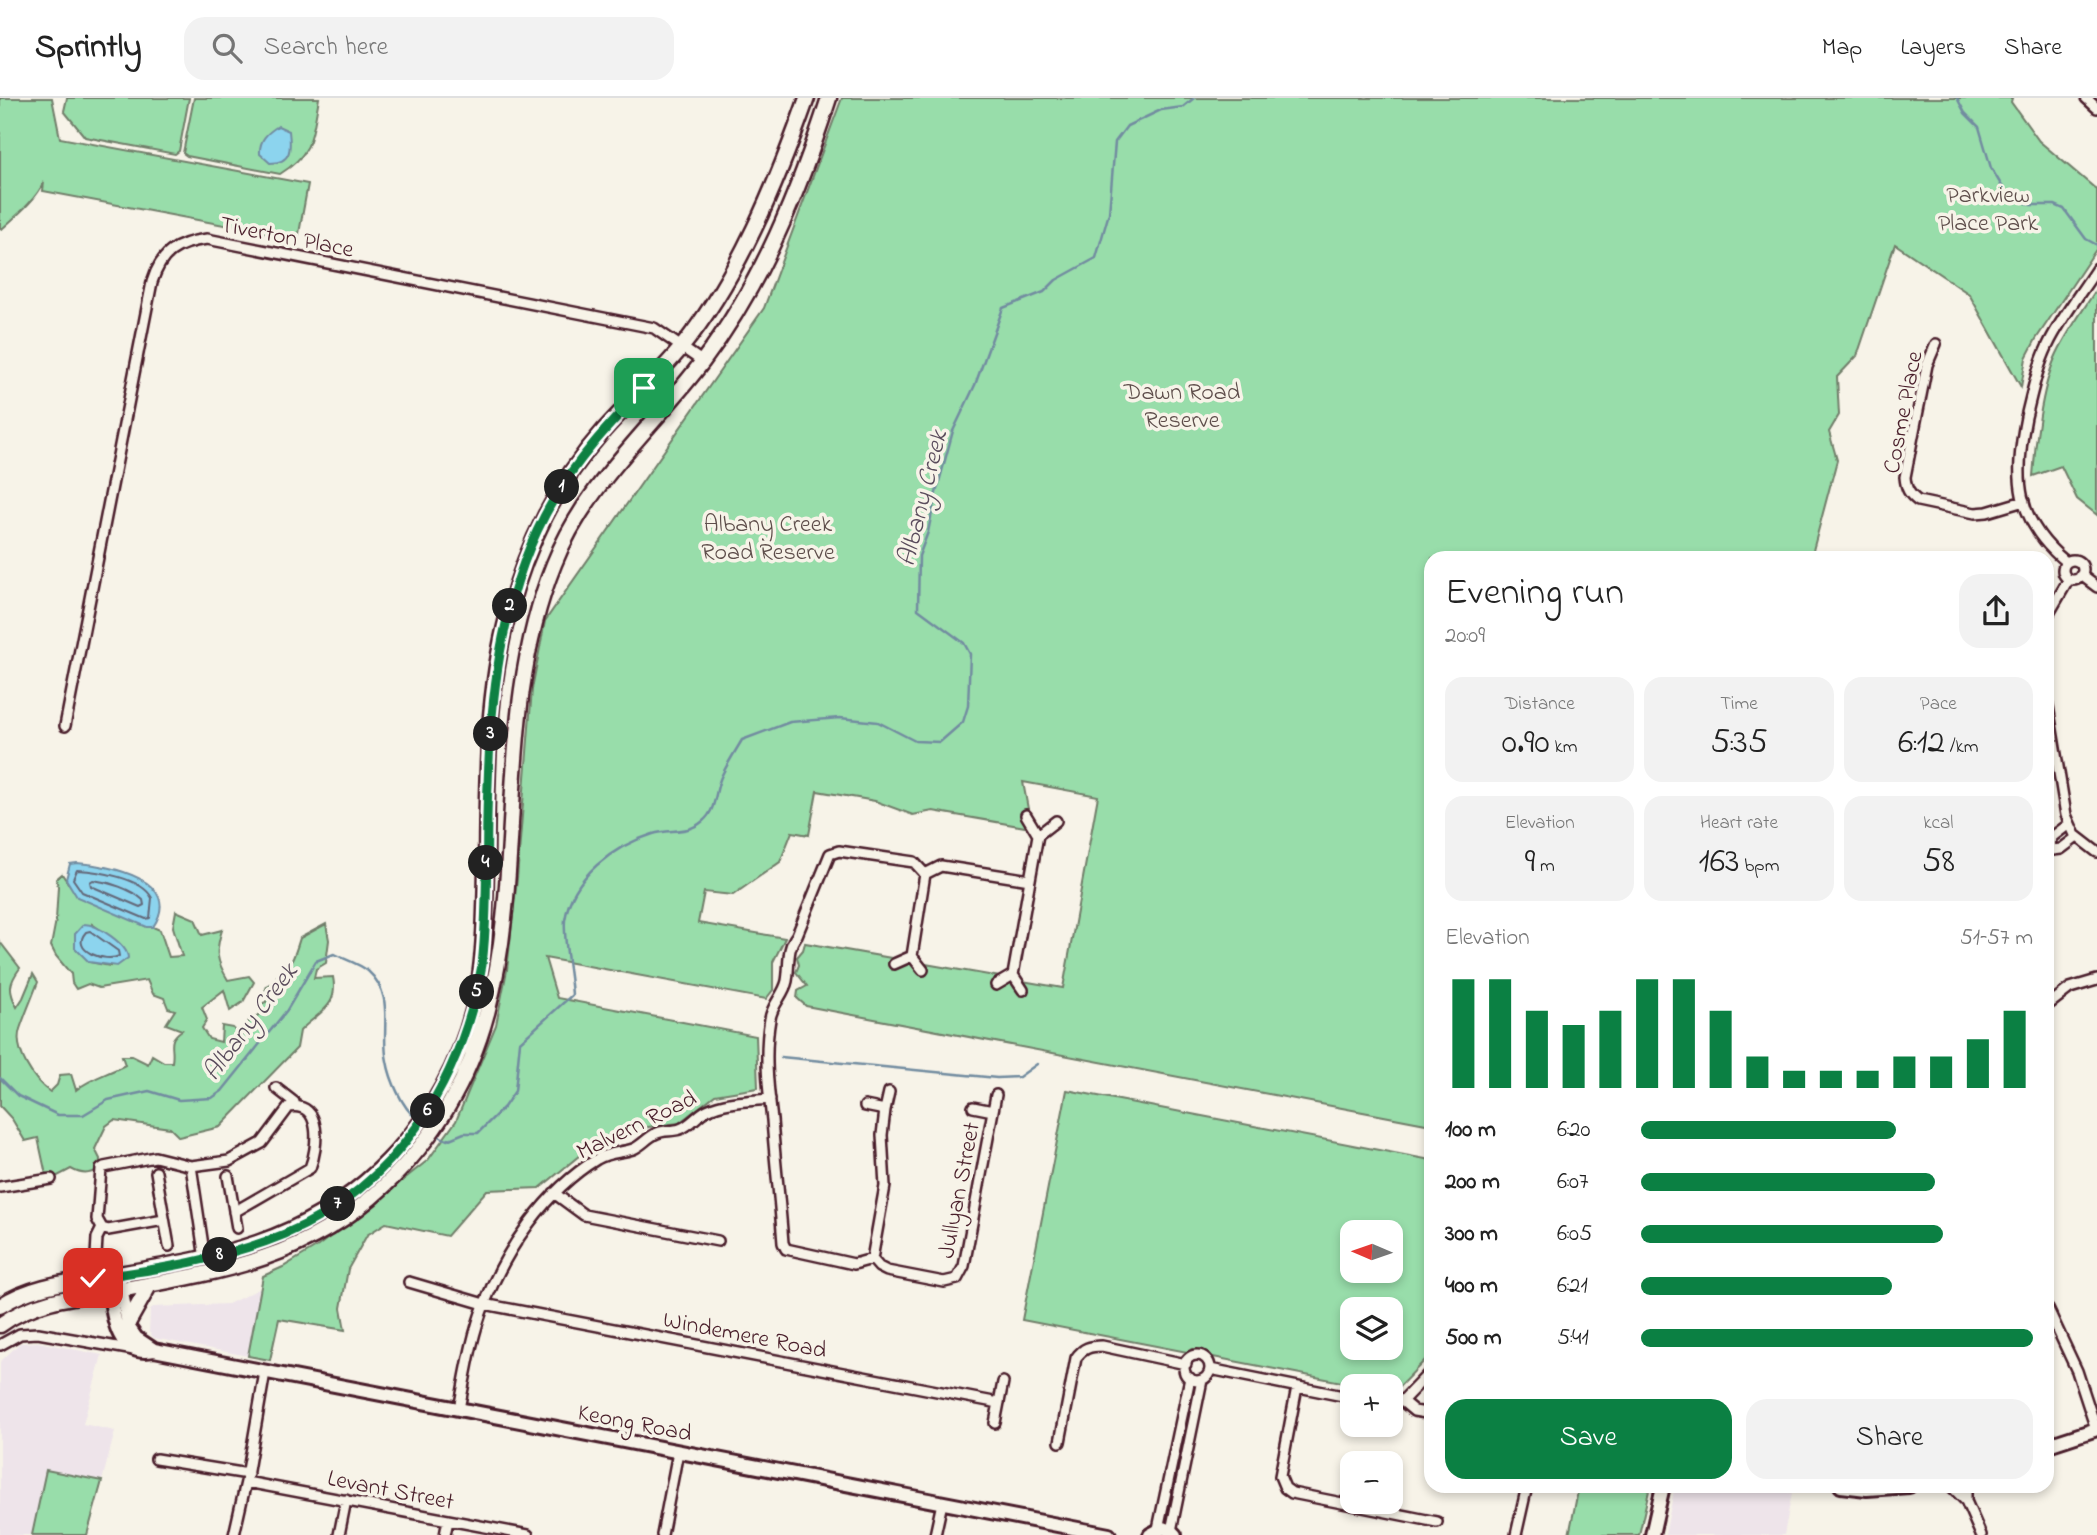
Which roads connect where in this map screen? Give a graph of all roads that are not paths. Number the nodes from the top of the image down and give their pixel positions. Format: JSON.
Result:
{"nodes":[{"id":1,"x":807,"y":98,"type":"edge"},
{"id":2,"x":829,"y":98,"type":"edge"},
{"id":3,"x":2086,"y":98,"type":"edge"},
{"id":4,"x":2097,"y":107,"type":"edge"},
{"id":5,"x":2097,"y":269,"type":"edge"},
{"id":6,"x":1936,"y":344,"type":"dead end"},
{"id":7,"x":682,"y":348,"type":"junction"},
{"id":8,"x":703,"y":362,"type":"junction"},
{"id":9,"x":2024,"y":501,"type":"junction"},
{"id":10,"x":2066,"y":562,"type":"junction"},
{"id":11,"x":2081,"y":575,"type":"junction"},
{"id":12,"x":2069,"y":579,"type":"junction"},
{"id":13,"x":2097,"y":587,"type":"edge"},
{"id":14,"x":2054,"y":605,"type":"edge"},
{"id":15,"x":65,"y":726,"type":"dead end"},
{"id":16,"x":2054,"y":753,"type":"edge"},
{"id":17,"x":1026,"y":815,"type":"dead end"},
{"id":18,"x":1056,"y":821,"type":"dead end"},
{"id":19,"x":2070,"y":824,"type":"junction"},
{"id":20,"x":1038,"y":835,"type":"junction"},
{"id":21,"x":2054,"y":836,"type":"edge"},
{"id":22,"x":2077,"y":837,"type":"junction"},
{"id":23,"x":2054,"y":850,"type":"edge"},
{"id":24,"x":2097,"y":852,"type":"edge"},
{"id":25,"x":925,"y":874,"type":"junction"},
{"id":26,"x":1030,"y":880,"type":"junction"},
{"id":27,"x":912,"y":956,"type":"junction"},
{"id":28,"x":894,"y":964,"type":"dead end"},
{"id":29,"x":923,"y":970,"type":"dead end"},
{"id":30,"x":1013,"y":975,"type":"junction"},
{"id":31,"x":2097,"y":980,"type":"edge"},
{"id":32,"x":996,"y":985,"type":"dead end"},
{"id":33,"x":1023,"y":990,"type":"dead end"},
{"id":34,"x":2054,"y":998,"type":"edge"},
{"id":35,"x":276,"y":1088,"type":"dead end"},
{"id":36,"x":889,"y":1092,"type":"dead end"},
{"id":37,"x":996,"y":1095,"type":"dead end"},
{"id":38,"x":769,"y":1098,"type":"junction"},
{"id":39,"x":295,"y":1106,"type":"junction"},
{"id":40,"x":865,"y":1106,"type":"dead end"},
{"id":41,"x":973,"y":1107,"type":"dead end"},
{"id":42,"x":885,"y":1110,"type":"junction"},
{"id":43,"x":993,"y":1111,"type":"junction"},
{"id":44,"x":415,"y":1142,"type":"junction"},
{"id":45,"x":191,"y":1166,"type":"junction"},
{"id":46,"x":156,"y":1172,"type":"dead end"},
{"id":47,"x":228,"y":1177,"type":"dead end"},
{"id":48,"x":51,"y":1179,"type":"dead end"},
{"id":49,"x":0,"y":1187,"type":"edge"},
{"id":50,"x":554,"y":1193,"type":"junction"},
{"id":51,"x":234,"y":1212,"type":"junction"},
{"id":52,"x":164,"y":1220,"type":"junction"},
{"id":53,"x":307,"y":1223,"type":"junction"},
{"id":54,"x":102,"y":1228,"type":"junction"},
{"id":55,"x":237,"y":1228,"type":"dead end"},
{"id":56,"x":316,"y":1236,"type":"junction"},
{"id":57,"x":718,"y":1241,"type":"dead end"},
{"id":58,"x":169,"y":1246,"type":"dead end"},
{"id":59,"x":96,"y":1256,"type":"dead end"},
{"id":60,"x":205,"y":1259,"type":"junction"},
{"id":61,"x":872,"y":1259,"type":"junction"},
{"id":62,"x":113,"y":1275,"type":"junction"},
{"id":63,"x":408,"y":1282,"type":"dead end"},
{"id":64,"x":150,"y":1284,"type":"junction"},
{"id":65,"x":116,"y":1290,"type":"junction"},
{"id":66,"x":484,"y":1304,"type":"junction"},
{"id":67,"x":0,"y":1307,"type":"edge"},
{"id":68,"x":2054,"y":1322,"type":"edge"},
{"id":69,"x":0,"y":1325,"type":"edge"},
{"id":70,"x":127,"y":1331,"type":"junction"},
{"id":71,"x":100,"y":1343,"type":"junction"},
{"id":72,"x":0,"y":1345,"type":"edge"},
{"id":73,"x":154,"y":1350,"type":"junction"},
{"id":74,"x":136,"y":1351,"type":"junction"},
{"id":75,"x":1186,"y":1364,"type":"junction"},
{"id":76,"x":1210,"y":1368,"type":"junction"},
{"id":77,"x":265,"y":1372,"type":"junction"},
{"id":78,"x":1190,"y":1378,"type":"junction"},
{"id":79,"x":1424,"y":1378,"type":"edge"},
{"id":80,"x":1202,"y":1380,"type":"junction"},
{"id":81,"x":1003,"y":1382,"type":"dead end"},
{"id":82,"x":1297,"y":1387,"type":"junction"},
{"id":83,"x":1340,"y":1395,"type":"edge"},
{"id":84,"x":1403,"y":1400,"type":"edge"},
{"id":85,"x":1403,"y":1402,"type":"edge"},
{"id":86,"x":999,"y":1403,"type":"junction"},
{"id":87,"x":458,"y":1409,"type":"junction"},
{"id":88,"x":1424,"y":1413,"type":"edge"},
{"id":89,"x":995,"y":1423,"type":"dead end"},
{"id":90,"x":2096,"y":1429,"type":"edge"},
{"id":91,"x":1059,"y":1442,"type":"dead end"},
{"id":92,"x":2054,"y":1443,"type":"edge"},
{"id":93,"x":678,"y":1452,"type":"junction"},
{"id":94,"x":156,"y":1459,"type":"dead end"},
{"id":95,"x":247,"y":1478,"type":"junction"},
{"id":96,"x":1525,"y":1493,"type":"edge"},
{"id":97,"x":1661,"y":1493,"type":"edge"},
{"id":98,"x":1958,"y":1493,"type":"edge"},
{"id":99,"x":1966,"y":1493,"type":"edge"},
{"id":100,"x":346,"y":1500,"type":"junction"},
{"id":101,"x":1966,"y":1502,"type":"junction"},
{"id":102,"x":942,"y":1503,"type":"junction"},
{"id":103,"x":448,"y":1520,"type":"junction"},
{"id":104,"x":1437,"y":1522,"type":"dead end"},
{"id":105,"x":1164,"y":1532,"type":"edge"},
{"id":106,"x":234,"y":1535,"type":"edge"},
{"id":107,"x":339,"y":1535,"type":"edge"},
{"id":108,"x":445,"y":1535,"type":"edge"},
{"id":109,"x":528,"y":1535,"type":"edge"},
{"id":110,"x":662,"y":1535,"type":"edge"},
{"id":111,"x":935,"y":1535,"type":"edge"},
{"id":112,"x":1109,"y":1535,"type":"edge"},
{"id":113,"x":1516,"y":1535,"type":"edge"},
{"id":114,"x":1652,"y":1535,"type":"edge"},
{"id":115,"x":1981,"y":1535,"type":"edge"}],
"edges":[{"from":1,"to":7,"type":"main road"},
{"from":2,"to":8,"type":"main road"},
{"from":3,"to":4,"type":"street"},
{"from":5,"to":9,"type":"street"},
{"from":6,"to":9,"type":"street","name":"Cosme Place"},
{"from":7,"to":8,"type":"street","name":"Tiverton Place"},
{"from":7,"to":15,"type":"street","name":"Tiverton Place"},
{"from":7,"to":44,"type":"main road"},
{"from":8,"to":44,"type":"main road"},
{"from":9,"to":10,"type":"street"},
{"from":10,"to":11,"type":"street"},
{"from":10,"to":12,"type":"street"},
{"from":11,"to":12,"type":"street"},
{"from":11,"to":13,"type":"street"},
{"from":12,"to":14,"type":"street"},
{"from":16,"to":19,"type":"street"},
{"from":17,"to":20,"type":"street"},
{"from":18,"to":20,"type":"street"},
{"from":19,"to":21,"type":"street"},
{"from":19,"to":22,"type":"street"},
{"from":20,"to":26,"type":"street"},
{"from":22,"to":23,"type":"street"},
{"from":22,"to":24,"type":"street"},
{"from":25,"to":26,"type":"street"},
{"from":25,"to":27,"type":"street"},
{"from":25,"to":38,"type":"street"},
{"from":26,"to":30,"type":"street"},
{"from":27,"to":28,"type":"street"},
{"from":27,"to":29,"type":"street"},
{"from":30,"to":32,"type":"street"},
{"from":30,"to":33,"type":"street"},
{"from":31,"to":34,"type":"street"},
{"from":35,"to":39,"type":"street"},
{"from":36,"to":42,"type":"street"},
{"from":37,"to":43,"type":"street","name":"Jullyan Street"},
{"from":38,"to":50,"type":"street","name":"Malvern Road"},
{"from":38,"to":61,"type":"street","name":"Jullyan Street"},
{"from":39,"to":45,"type":"street"},
{"from":39,"to":51,"type":"street"},
{"from":40,"to":42,"type":"street"},
{"from":41,"to":43,"type":"street","name":"Jullyan Street"},
{"from":42,"to":61,"type":"street"},
{"from":43,"to":61,"type":"street","name":"Jullyan Street"},
{"from":44,"to":53,"type":"main road"},
{"from":44,"to":56,"type":"main road"},
{"from":45,"to":54,"type":"street"},
{"from":45,"to":60,"type":"street"},
{"from":46,"to":52,"type":"street"},
{"from":47,"to":51,"type":"street"},
{"from":48,"to":49,"type":"street"},
{"from":50,"to":57,"type":"street"},
{"from":50,"to":66,"type":"street","name":"Malvern Road"},
{"from":51,"to":55,"type":"street"},
{"from":52,"to":54,"type":"street"},
{"from":52,"to":58,"type":"street"},
{"from":53,"to":56,"type":"main road"},
{"from":53,"to":60,"type":"main road"},
{"from":54,"to":59,"type":"street"},
{"from":56,"to":64,"type":"main road"},
{"from":60,"to":62,"type":"main road"},
{"from":62,"to":65,"type":"street"},
{"from":62,"to":67,"type":"main road"},
{"from":63,"to":66,"type":"street","name":"Windemere Road"},
{"from":64,"to":65,"type":"main road"},
{"from":64,"to":70,"type":"main road"},
{"from":65,"to":69,"type":"main road"},
{"from":65,"to":70,"type":"street"},
{"from":66,"to":86,"type":"street","name":"Windemere Road"},
{"from":66,"to":87,"type":"street","name":"Malvern Road"},
{"from":68,"to":90,"type":"street"},
{"from":70,"to":71,"type":"street","name":"Keong Road"},
{"from":70,"to":73,"type":"street","name":"Keong Road"},
{"from":70,"to":74,"type":"street"},
{"from":71,"to":72,"type":"street","name":"Keong Road"},
{"from":71,"to":74,"type":"street","name":"Keong Road"},
{"from":73,"to":74,"type":"street","name":"Keong Road"},
{"from":73,"to":77,"type":"street","name":"Keong Road"},
{"from":75,"to":76,"type":"street"},
{"from":75,"to":78,"type":"street"},
{"from":75,"to":91,"type":"street"},
{"from":76,"to":80,"type":"street"},
{"from":76,"to":82,"type":"street"},
{"from":77,"to":87,"type":"street","name":"Keong Road"},
{"from":77,"to":95,"type":"street"},
{"from":78,"to":80,"type":"street"},
{"from":78,"to":105,"type":"street"},
{"from":79,"to":84,"type":"street"},
{"from":80,"to":105,"type":"street"},
{"from":81,"to":86,"type":"street"},
{"from":82,"to":83,"type":"street"},
{"from":82,"to":104,"type":"street"},
{"from":85,"to":88,"type":"street"},
{"from":86,"to":89,"type":"street"},
{"from":87,"to":93,"type":"street","name":"Keong Road"},
{"from":90,"to":92,"type":"street"},
{"from":93,"to":102,"type":"street","name":"Keong Road"},
{"from":93,"to":110,"type":"street"},
{"from":94,"to":95,"type":"street","name":"Levant Street"},
{"from":95,"to":100,"type":"street","name":"Levant Street"},
{"from":95,"to":106,"type":"street"},
{"from":96,"to":113,"type":"street"},
{"from":97,"to":114,"type":"street"},
{"from":98,"to":101,"type":"street"},
{"from":99,"to":101,"type":"street"},
{"from":100,"to":103,"type":"street","name":"Levant Street"},
{"from":100,"to":107,"type":"street"},
{"from":101,"to":115,"type":"street"},
{"from":102,"to":111,"type":"street"},
{"from":102,"to":112,"type":"street","name":"Keong Road"},
{"from":103,"to":108,"type":"street"},
{"from":103,"to":109,"type":"street","name":"Levant Street"}]}
